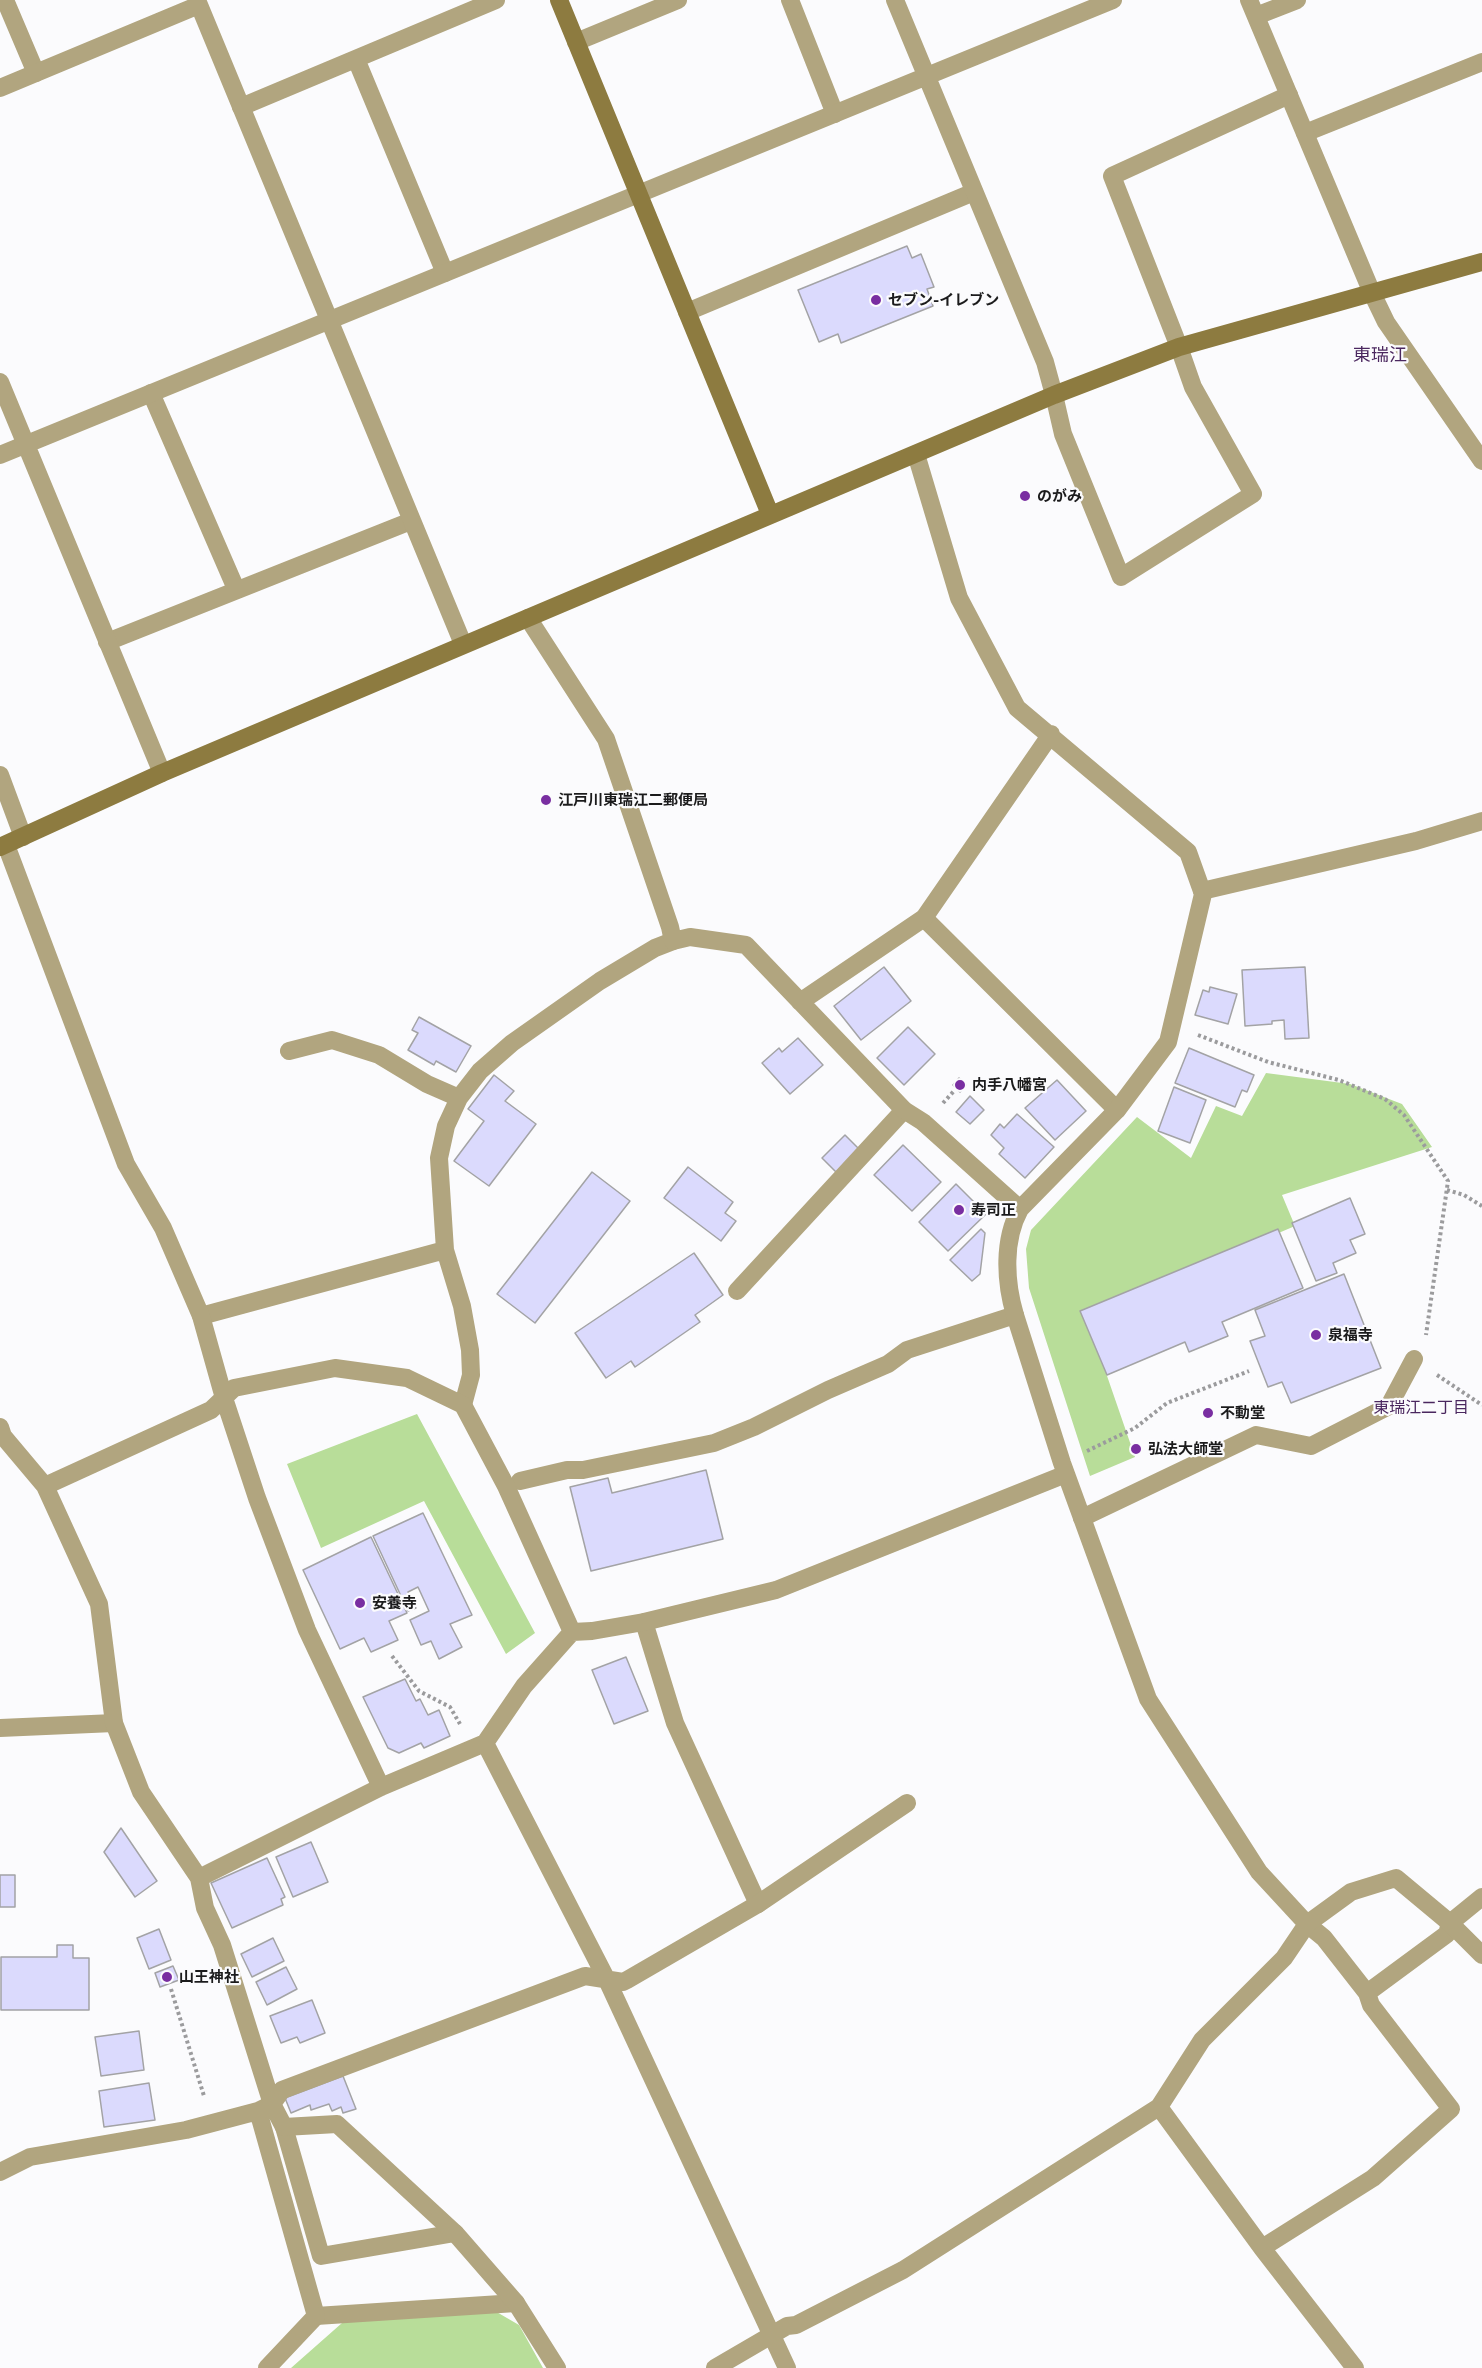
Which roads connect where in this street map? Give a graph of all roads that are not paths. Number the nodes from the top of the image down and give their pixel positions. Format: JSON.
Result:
{"nodes":[{"id":1,"x":5,"y":0,"type":"edge"},
{"id":2,"x":496,"y":0,"type":"edge"},
{"id":3,"x":559,"y":0,"type":"edge"},
{"id":4,"x":678,"y":0,"type":"edge"},
{"id":5,"x":790,"y":0,"type":"edge"},
{"id":6,"x":895,"y":0,"type":"edge"},
{"id":7,"x":1113,"y":0,"type":"edge"},
{"id":8,"x":1297,"y":0,"type":"edge"},
{"id":9,"x":198,"y":3,"type":"edge"},
{"id":10,"x":1253,"y":8,"type":"edge"},
{"id":11,"x":576,"y":42,"type":"junction"},
{"id":12,"x":356,"y":59,"type":"junction"},
{"id":13,"x":1482,"y":62,"type":"edge"},
{"id":14,"x":36,"y":73,"type":"junction"},
{"id":15,"x":927,"y":76,"type":"junction"},
{"id":16,"x":0,"y":88,"type":"edge"},
{"id":17,"x":1289,"y":95,"type":"junction"},
{"id":18,"x":241,"y":108,"type":"junction"},
{"id":19,"x":835,"y":114,"type":"junction"},
{"id":20,"x":1305,"y":133,"type":"junction"},
{"id":21,"x":974,"y":192,"type":"junction"},
{"id":22,"x":639,"y":194,"type":"junction"},
{"id":23,"x":1482,"y":262,"type":"edge"},
{"id":24,"x":445,"y":273,"type":"junction"},
{"id":25,"x":1372,"y":293,"type":"junction"},
{"id":26,"x":687,"y":312,"type":"junction"},
{"id":27,"x":330,"y":320,"type":"junction"},
{"id":28,"x":1179,"y":347,"type":"junction"},
{"id":29,"x":0,"y":382,"type":"edge"},
{"id":30,"x":151,"y":393,"type":"junction"},
{"id":31,"x":1054,"y":395,"type":"junction"},
{"id":32,"x":26,"y":445,"type":"junction"},
{"id":33,"x":916,"y":454,"type":"junction"},
{"id":34,"x":0,"y":455,"type":"edge"},
{"id":35,"x":1482,"y":461,"type":"edge"},
{"id":36,"x":770,"y":514,"type":"junction"},
{"id":37,"x":411,"y":521,"type":"junction"},
{"id":38,"x":236,"y":590,"type":"junction"},
{"id":39,"x":528,"y":618,"type":"junction"},
{"id":40,"x":107,"y":642,"type":"junction"},
{"id":41,"x":463,"y":644,"type":"junction"},
{"id":42,"x":1051,"y":734,"type":"junction"},
{"id":43,"x":162,"y":773,"type":"junction"},
{"id":44,"x":0,"y":775,"type":"edge"},
{"id":45,"x":1482,"y":821,"type":"edge"},
{"id":46,"x":10,"y":843,"type":"edge"},
{"id":47,"x":1202,"y":891,"type":"junction"},
{"id":48,"x":924,"y":918,"type":"junction"},
{"id":49,"x":673,"y":941,"type":"junction"},
{"id":50,"x":800,"y":1002,"type":"junction"},
{"id":51,"x":288,"y":1051,"type":"dead end"},
{"id":52,"x":459,"y":1098,"type":"junction"},
{"id":53,"x":904,"y":1110,"type":"junction"},
{"id":54,"x":1117,"y":1110,"type":"junction"},
{"id":55,"x":1020,"y":1209,"type":"junction"},
{"id":56,"x":445,"y":1250,"type":"junction"},
{"id":57,"x":737,"y":1291,"type":"dead end"},
{"id":58,"x":1015,"y":1315,"type":"junction"},
{"id":59,"x":201,"y":1316,"type":"junction"},
{"id":60,"x":1414,"y":1359,"type":"road end"},
{"id":61,"x":224,"y":1398,"type":"junction"},
{"id":62,"x":463,"y":1405,"type":"junction"},
{"id":63,"x":0,"y":1427,"type":"edge"},
{"id":64,"x":1064,"y":1468,"type":"junction"},
{"id":65,"x":520,"y":1481,"type":"dead end"},
{"id":66,"x":45,"y":1486,"type":"junction"},
{"id":67,"x":1082,"y":1518,"type":"junction"},
{"id":68,"x":644,"y":1622,"type":"junction"},
{"id":69,"x":572,"y":1632,"type":"junction"},
{"id":70,"x":114,"y":1723,"type":"junction"},
{"id":71,"x":0,"y":1728,"type":"edge"},
{"id":72,"x":479,"y":1746,"type":"junction"},
{"id":73,"x":381,"y":1787,"type":"junction"},
{"id":74,"x":907,"y":1803,"type":"dead end"},
{"id":75,"x":200,"y":1878,"type":"junction"},
{"id":76,"x":1482,"y":1897,"type":"edge"},
{"id":77,"x":758,"y":1905,"type":"junction"},
{"id":78,"x":1450,"y":1923,"type":"junction"},
{"id":79,"x":1307,"y":1924,"type":"junction"},
{"id":80,"x":1482,"y":1955,"type":"edge"},
{"id":81,"x":607,"y":1980,"type":"junction"},
{"id":82,"x":1367,"y":1993,"type":"junction"},
{"id":83,"x":265,"y":2107,"type":"junction"},
{"id":84,"x":1159,"y":2108,"type":"junction"},
{"id":85,"x":284,"y":2127,"type":"junction"},
{"id":86,"x":0,"y":2172,"type":"edge"},
{"id":87,"x":455,"y":2233,"type":"junction"},
{"id":88,"x":1262,"y":2248,"type":"junction"},
{"id":89,"x":516,"y":2303,"type":"junction"},
{"id":90,"x":316,"y":2316,"type":"junction"},
{"id":91,"x":771,"y":2335,"type":"junction"},
{"id":92,"x":267,"y":2368,"type":"edge"},
{"id":93,"x":557,"y":2368,"type":"edge"},
{"id":94,"x":715,"y":2368,"type":"edge"},
{"id":95,"x":787,"y":2368,"type":"edge"},
{"id":96,"x":1355,"y":2368,"type":"edge"}],
"edges":[{"from":1,"to":14,"type":"street"},
{"from":2,"to":12,"type":"street"},
{"from":3,"to":11,"type":"street"},
{"from":4,"to":11,"type":"street"},
{"from":5,"to":19,"type":"street"},
{"from":6,"to":15,"type":"street"},
{"from":7,"to":15,"type":"street"},
{"from":8,"to":10,"type":"street"},
{"from":9,"to":14,"type":"street"},
{"from":9,"to":18,"type":"street"},
{"from":10,"to":17,"type":"street"},
{"from":11,"to":22,"type":"street"},
{"from":12,"to":18,"type":"street"},
{"from":12,"to":24,"type":"street"},
{"from":13,"to":20,"type":"street"},
{"from":14,"to":16,"type":"street"},
{"from":15,"to":19,"type":"street"},
{"from":15,"to":21,"type":"street"},
{"from":17,"to":20,"type":"street"},
{"from":17,"to":28,"type":"street"},
{"from":18,"to":27,"type":"street"},
{"from":19,"to":22,"type":"street"},
{"from":20,"to":25,"type":"street"},
{"from":21,"to":26,"type":"street"},
{"from":21,"to":31,"type":"street"},
{"from":22,"to":24,"type":"street"},
{"from":22,"to":26,"type":"street"},
{"from":23,"to":25,"type":"street"},
{"from":24,"to":27,"type":"street"},
{"from":25,"to":28,"type":"street"},
{"from":25,"to":35,"type":"street"},
{"from":26,"to":36,"type":"street"},
{"from":27,"to":30,"type":"street"},
{"from":27,"to":37,"type":"street"},
{"from":28,"to":31,"type":"street"},
{"from":28,"to":31,"type":"street"},
{"from":29,"to":32,"type":"street"},
{"from":30,"to":32,"type":"street"},
{"from":30,"to":38,"type":"street"},
{"from":31,"to":33,"type":"street"},
{"from":32,"to":34,"type":"street"},
{"from":32,"to":40,"type":"street"},
{"from":33,"to":36,"type":"street"},
{"from":33,"to":42,"type":"street"},
{"from":36,"to":39,"type":"street"},
{"from":37,"to":38,"type":"street"},
{"from":37,"to":41,"type":"street"},
{"from":38,"to":40,"type":"street"},
{"from":39,"to":41,"type":"street"},
{"from":39,"to":49,"type":"street"},
{"from":40,"to":43,"type":"street"},
{"from":41,"to":43,"type":"street"},
{"from":42,"to":47,"type":"street"},
{"from":42,"to":48,"type":"street"},
{"from":43,"to":46,"type":"street"},
{"from":44,"to":46,"type":"street"},
{"from":45,"to":47,"type":"street"},
{"from":46,"to":59,"type":"street"},
{"from":47,"to":54,"type":"street"},
{"from":48,"to":50,"type":"street"},
{"from":48,"to":54,"type":"street"},
{"from":49,"to":50,"type":"street"},
{"from":49,"to":52,"type":"street"},
{"from":50,"to":53,"type":"street"},
{"from":51,"to":52,"type":"street"},
{"from":52,"to":56,"type":"street"},
{"from":53,"to":55,"type":"street"},
{"from":53,"to":57,"type":"street"},
{"from":54,"to":55,"type":"street"},
{"from":55,"to":58,"type":"street"},
{"from":56,"to":59,"type":"street"},
{"from":56,"to":62,"type":"street"},
{"from":58,"to":64,"type":"street"},
{"from":58,"to":65,"type":"street"},
{"from":59,"to":61,"type":"street"},
{"from":60,"to":67,"type":"street"},
{"from":61,"to":62,"type":"street"},
{"from":61,"to":66,"type":"street"},
{"from":61,"to":73,"type":"street"},
{"from":62,"to":69,"type":"street"},
{"from":63,"to":66,"type":"street"},
{"from":64,"to":67,"type":"street"},
{"from":64,"to":68,"type":"street"},
{"from":66,"to":70,"type":"street"},
{"from":67,"to":79,"type":"street"},
{"from":68,"to":69,"type":"street"},
{"from":68,"to":77,"type":"street"},
{"from":69,"to":72,"type":"street"},
{"from":70,"to":71,"type":"street"},
{"from":70,"to":75,"type":"street"},
{"from":72,"to":73,"type":"street"},
{"from":72,"to":81,"type":"street"},
{"from":73,"to":75,"type":"street"},
{"from":74,"to":77,"type":"street"},
{"from":75,"to":83,"type":"street"},
{"from":76,"to":78,"type":"street"},
{"from":77,"to":81,"type":"street"},
{"from":78,"to":79,"type":"street"},
{"from":78,"to":80,"type":"street"},
{"from":78,"to":82,"type":"street"},
{"from":79,"to":82,"type":"street"},
{"from":79,"to":84,"type":"street"},
{"from":81,"to":83,"type":"street"},
{"from":81,"to":91,"type":"street"},
{"from":82,"to":88,"type":"street"},
{"from":83,"to":85,"type":"street"},
{"from":83,"to":86,"type":"street"},
{"from":83,"to":90,"type":"street"},
{"from":84,"to":88,"type":"street"},
{"from":84,"to":91,"type":"street"},
{"from":85,"to":87,"type":"street"},
{"from":85,"to":87,"type":"street"},
{"from":87,"to":89,"type":"street"},
{"from":88,"to":96,"type":"street"},
{"from":89,"to":90,"type":"street"},
{"from":89,"to":93,"type":"street"},
{"from":90,"to":92,"type":"street"},
{"from":91,"to":94,"type":"street"},
{"from":91,"to":95,"type":"street"}]}
